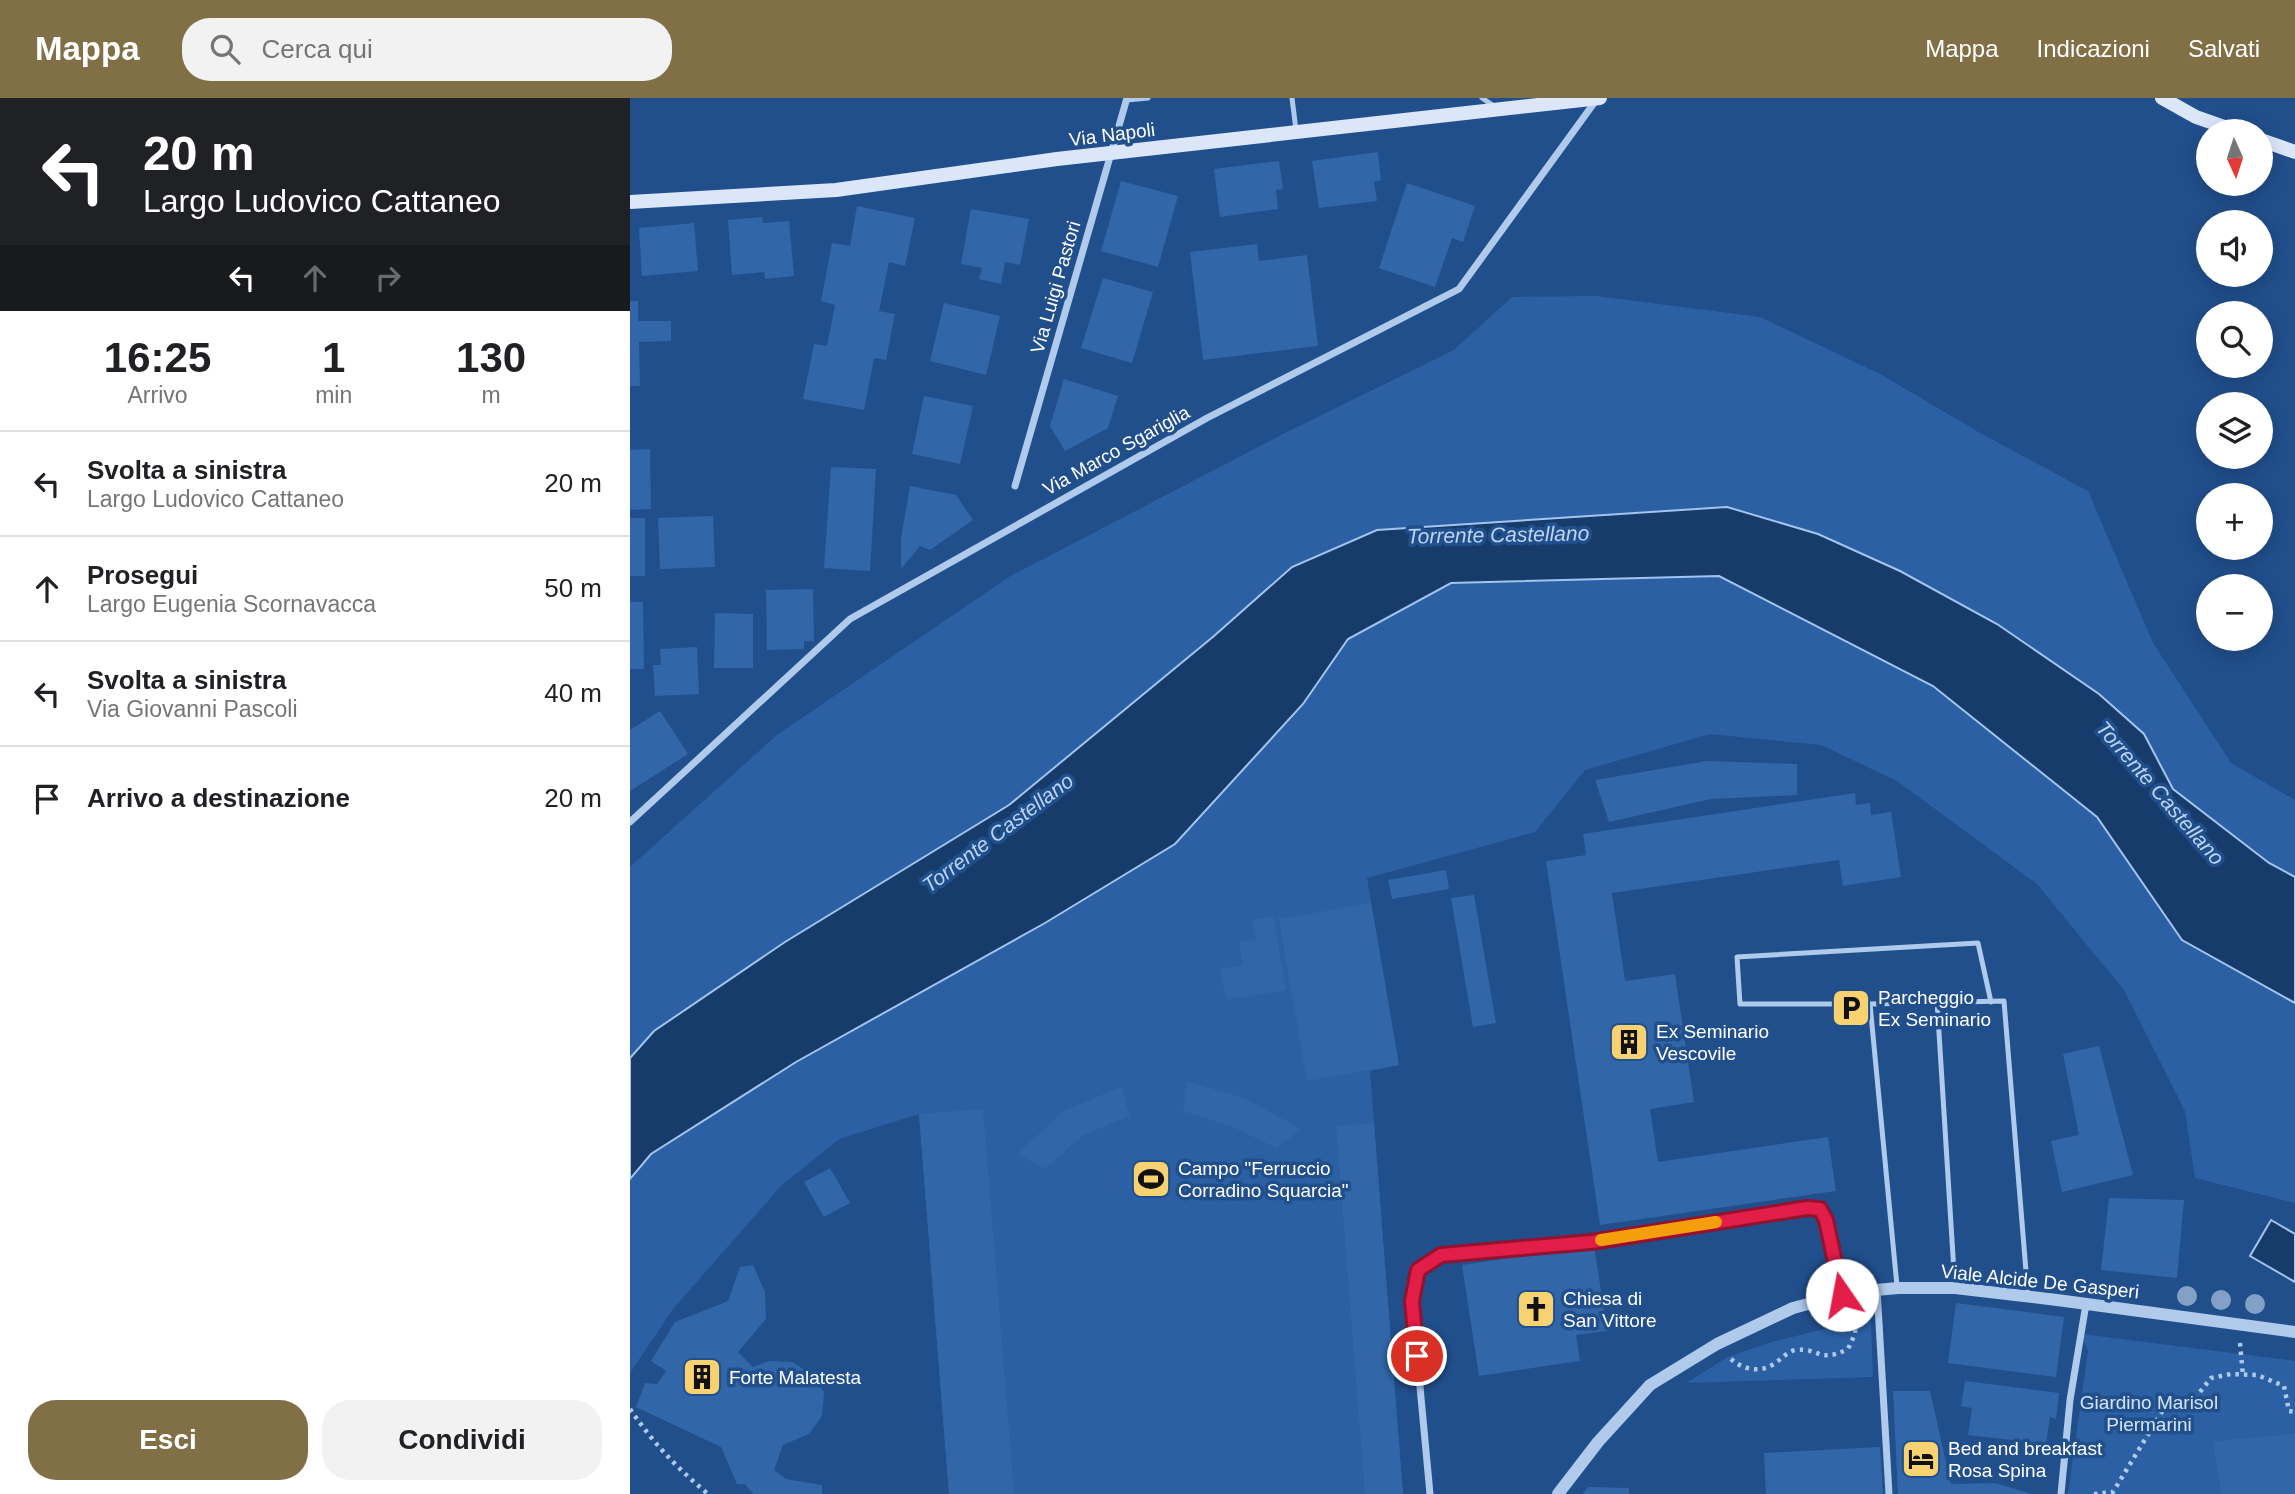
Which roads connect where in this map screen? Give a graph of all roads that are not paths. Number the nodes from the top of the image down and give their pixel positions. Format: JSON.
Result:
{"nodes":[{"id":1,"x":1148,"y":98,"type":"edge"},
{"id":2,"x":1292,"y":98,"type":"edge"},
{"id":3,"x":1482,"y":98,"type":"edge"},
{"id":4,"x":1599,"y":98,"type":"edge"},
{"id":5,"x":2162,"y":98,"type":"edge"},
{"id":6,"x":1127,"y":99,"type":"edge"},
{"id":7,"x":1498,"y":110,"type":"junction"},
{"id":8,"x":2202,"y":119,"type":"edge"},
{"id":9,"x":1296,"y":131,"type":"junction"},
{"id":10,"x":2273,"y":144,"type":"edge"},
{"id":11,"x":2295,"y":152,"type":"edge"},
{"id":12,"x":1110,"y":153,"type":"junction"},
{"id":13,"x":630,"y":202,"type":"edge"},
{"id":14,"x":1015,"y":486,"type":"dead end"},
{"id":15,"x":630,"y":822,"type":"edge"},
{"id":16,"x":1937,"y":1001,"type":"junction"},
{"id":17,"x":1991,"y":1002,"type":"junction"},
{"id":18,"x":1870,"y":1004,"type":"junction"},
{"id":19,"x":1418,"y":1270,"type":"joint"},
{"id":20,"x":1898,"y":1288,"type":"junction"},
{"id":21,"x":1955,"y":1288,"type":"junction"},
{"id":22,"x":1877,"y":1289,"type":"junction"},
{"id":23,"x":1848,"y":1293,"type":"junction"},
{"id":24,"x":2028,"y":1296,"type":"junction"},
{"id":25,"x":2086,"y":1304,"type":"junction"},
{"id":26,"x":2295,"y":1332,"type":"edge"},
{"id":27,"x":1430,"y":1494,"type":"edge"},
{"id":28,"x":1558,"y":1494,"type":"edge"},
{"id":29,"x":1889,"y":1494,"type":"edge"},
{"id":30,"x":2061,"y":1494,"type":"edge"}],
"edges":[{"from":1,"to":6,"type":"lane"},
{"from":2,"to":9,"type":"lane"},
{"from":3,"to":7,"type":"lane"},
{"from":4,"to":7,"type":"main road","name":"Via Napoli"},
{"from":4,"to":15,"type":"street","name":"Via Marco Sgariglia"},
{"from":5,"to":8,"type":"main road"},
{"from":6,"to":12,"type":"street","name":"Via Luigi Pastori"},
{"from":7,"to":9,"type":"main road","name":"Via Napoli"},
{"from":9,"to":12,"type":"main road","name":"Via Napoli"},
{"from":10,"to":11,"type":"main road"},
{"from":12,"to":13,"type":"main road","name":"Via Napoli"},
{"from":12,"to":14,"type":"street","name":"Via Luigi Pastori"},
{"from":16,"to":17,"type":"lane"},
{"from":16,"to":18,"type":"lane"},
{"from":16,"to":21,"type":"lane"},
{"from":17,"to":18,"type":"lane"},
{"from":17,"to":24,"type":"lane"},
{"from":18,"to":20,"type":"lane"},
{"from":19,"to":23,"type":"lane"},
{"from":19,"to":27,"type":"street"},
{"from":20,"to":21,"type":"street","name":"Viale Alcide De Gasperi"},
{"from":20,"to":22,"type":"street","name":"Viale Alcide De Gasperi"},
{"from":21,"to":24,"type":"street","name":"Viale Alcide De Gasperi"},
{"from":22,"to":23,"type":"street","name":"Viale Alcide De Gasperi"},
{"from":22,"to":29,"type":"street"},
{"from":23,"to":28,"type":"street","name":"Viale Alcide De Gasperi"},
{"from":24,"to":25,"type":"street","name":"Viale Alcide De Gasperi"},
{"from":25,"to":26,"type":"street","name":"Viale Alcide De Gasperi"},
{"from":25,"to":30,"type":"street"}]}
